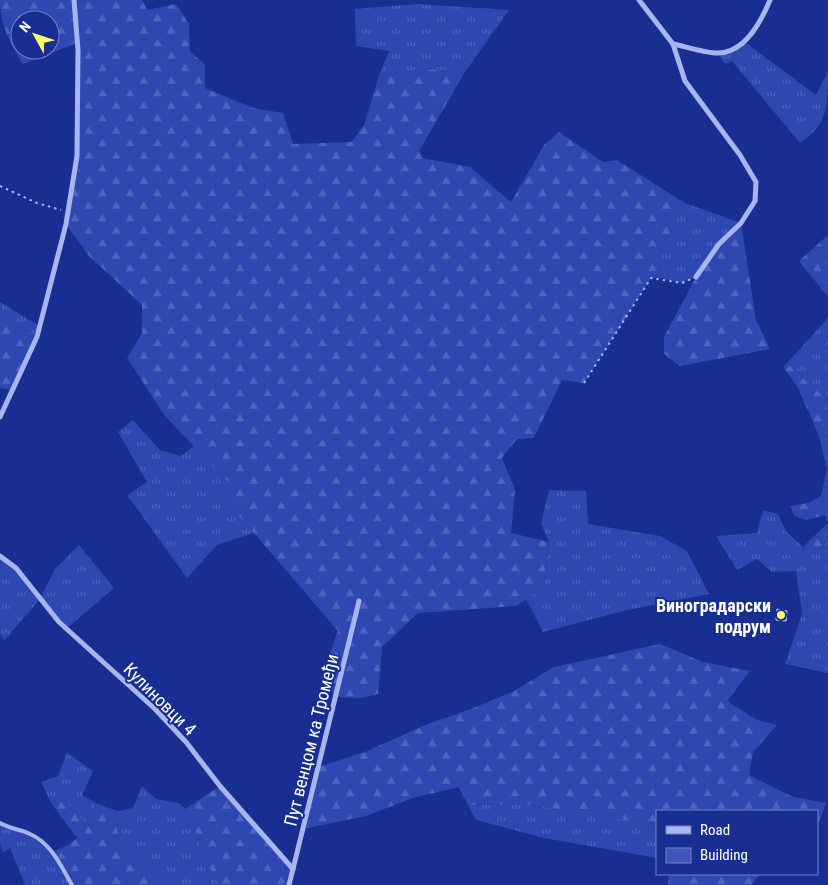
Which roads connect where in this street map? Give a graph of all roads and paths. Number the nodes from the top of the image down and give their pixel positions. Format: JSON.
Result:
{"nodes":[{"id":1,"x":74,"y":0,"type":"edge"},
{"id":2,"x":638,"y":0,"type":"edge"},
{"id":3,"x":770,"y":0,"type":"edge"},
{"id":4,"x":673,"y":44,"type":"junction"},
{"id":5,"x":0,"y":186,"type":"edge"},
{"id":6,"x":68,"y":212,"type":"junction"},
{"id":7,"x":696,"y":277,"type":"joint"},
{"id":8,"x":584,"y":382,"type":"dead end"},
{"id":9,"x":0,"y":417,"type":"edge"},
{"id":10,"x":0,"y":556,"type":"edge"},
{"id":11,"x":359,"y":601,"type":"dead end"},
{"id":12,"x":0,"y":823,"type":"edge"},
{"id":13,"x":293,"y":868,"type":"junction"},
{"id":14,"x":72,"y":885,"type":"edge"},
{"id":15,"x":289,"y":885,"type":"edge"}],
"edges":[{"from":1,"to":6,"type":"street"},
{"from":2,"to":4,"type":"street"},
{"from":3,"to":4,"type":"street"},
{"from":4,"to":7,"type":"street"},
{"from":5,"to":6,"type":"path"},
{"from":6,"to":9,"type":"street"},
{"from":7,"to":8,"type":"path"},
{"from":10,"to":13,"type":"street","name":"Кулиновци 4"},
{"from":11,"to":13,"type":"street","name":"Пут венцом ка Тромеђи"},
{"from":12,"to":14,"type":"lane"},
{"from":13,"to":15,"type":"street","name":"Пут венцом ка Тромеђи"}]}
